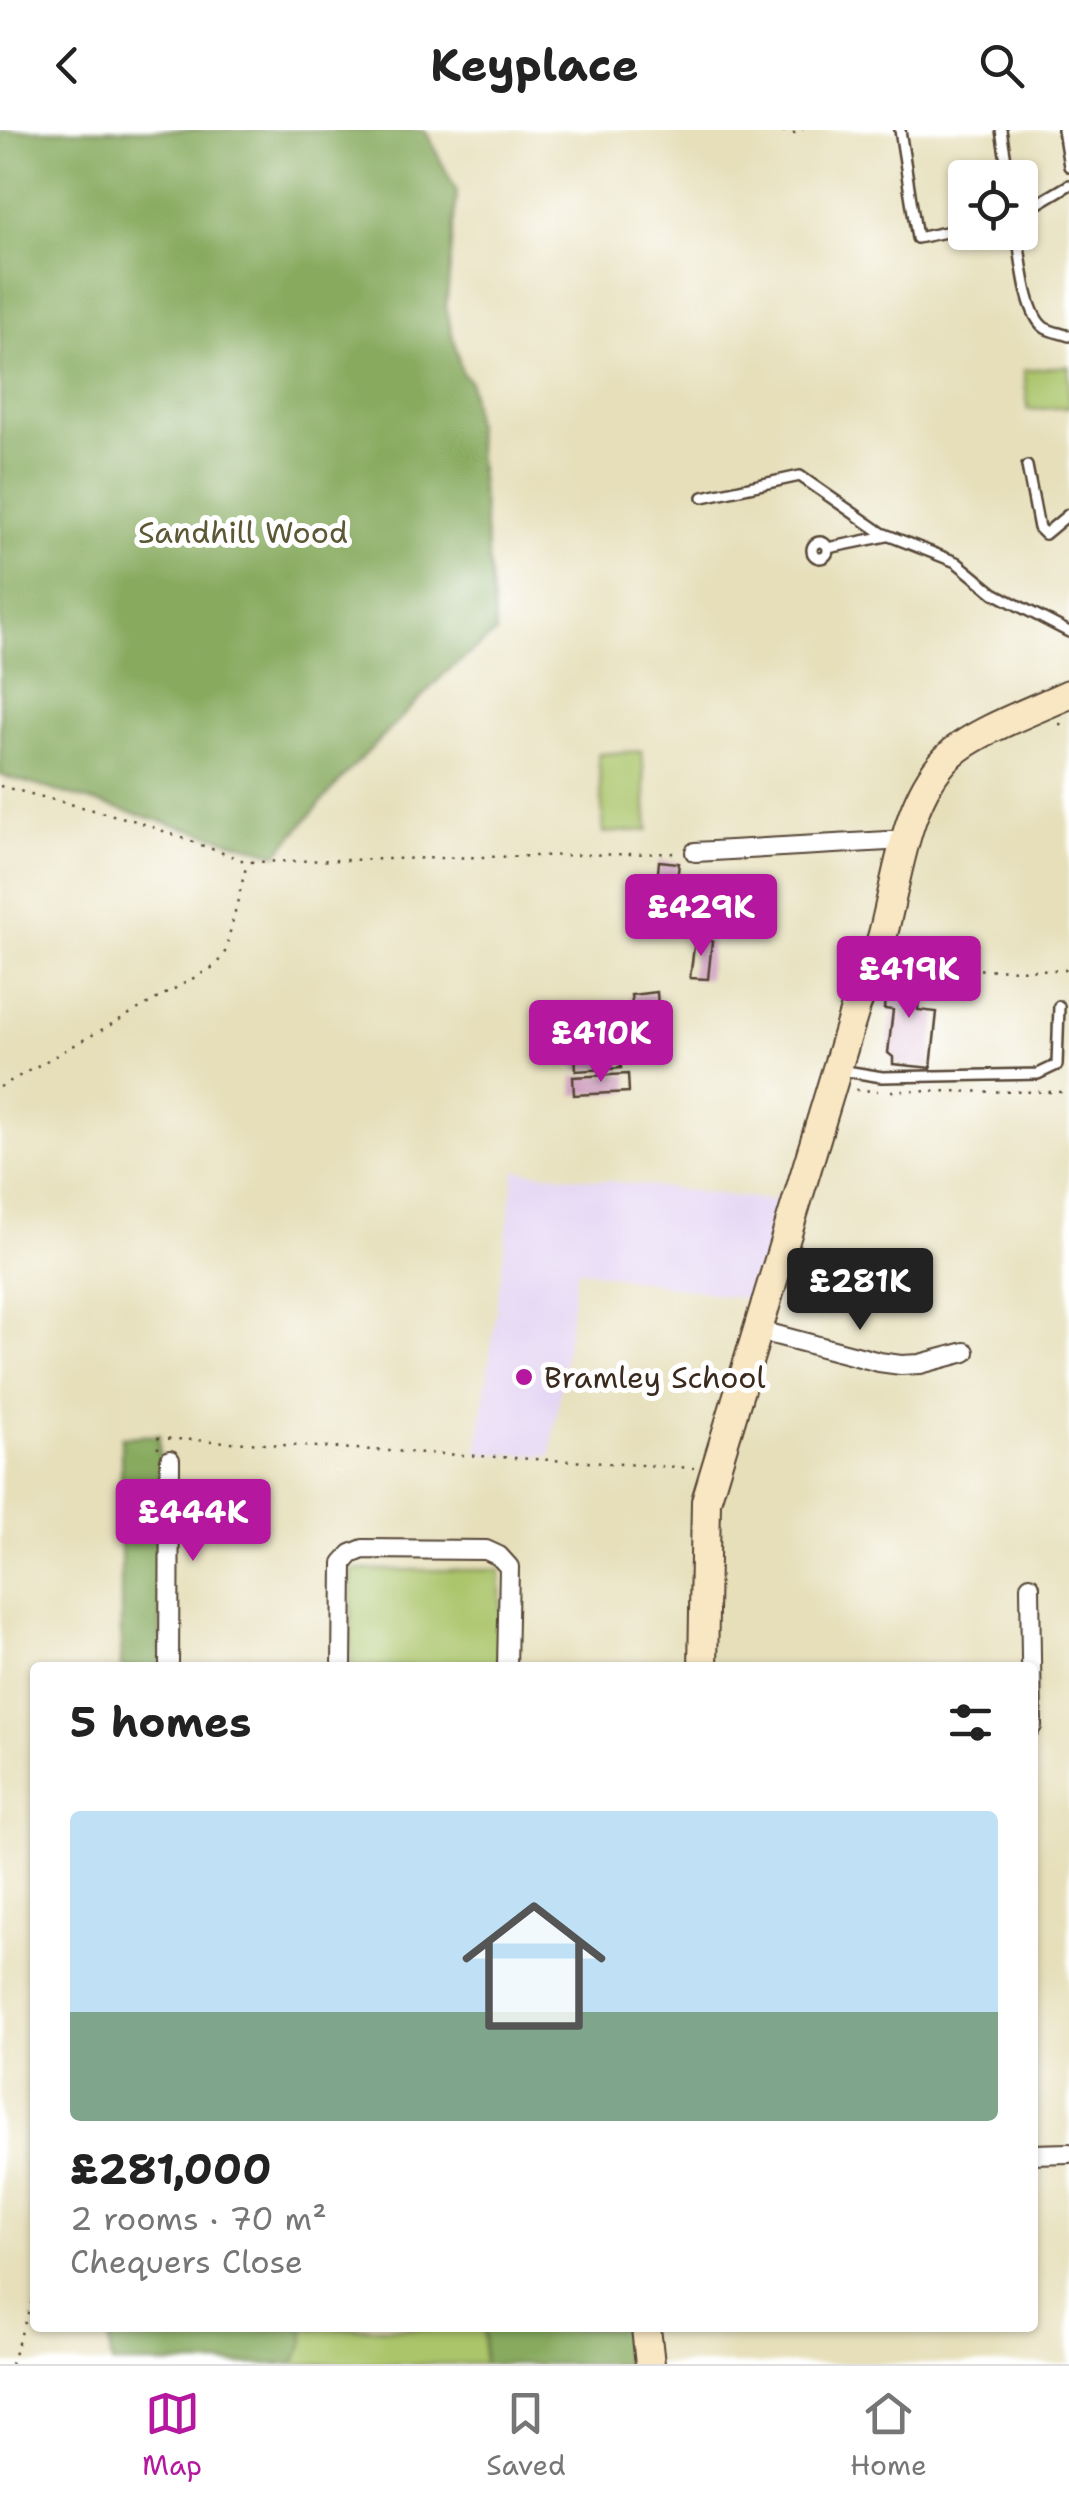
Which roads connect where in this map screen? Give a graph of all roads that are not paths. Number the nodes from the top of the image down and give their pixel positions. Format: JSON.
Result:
{"nodes":[{"id":1,"x":900,"y":130,"type":"edge"},
{"id":2,"x":1001,"y":130,"type":"edge"},
{"id":3,"x":1063,"y":130,"type":"edge"},
{"id":4,"x":1006,"y":160,"type":"edge"},
{"id":5,"x":1069,"y":166,"type":"edge"},
{"id":6,"x":1069,"y":185,"type":"edge"},
{"id":7,"x":1038,"y":203,"type":"edge"},
{"id":8,"x":948,"y":232,"type":"edge"},
{"id":9,"x":1020,"y":250,"type":"edge"},
{"id":10,"x":1069,"y":336,"type":"edge"},
{"id":11,"x":1027,"y":466,"type":"dead end"},
{"id":12,"x":703,"y":497,"type":"dead end"},
{"id":13,"x":1069,"y":514,"type":"edge"},
{"id":14,"x":890,"y":535,"type":"junction"},
{"id":15,"x":828,"y":548,"type":"dead end"},
{"id":16,"x":1069,"y":632,"type":"edge"},
{"id":17,"x":1069,"y":694,"type":"edge"},
{"id":18,"x":905,"y":840,"type":"junction"},
{"id":19,"x":695,"y":852,"type":"road end"},
{"id":20,"x":1059,"y":1006,"type":"dead end"},
{"id":21,"x":834,"y":1080,"type":"junction"},
{"id":22,"x":757,"y":1330,"type":"junction"},
{"id":23,"x":965,"y":1352,"type":"dead end"},
{"id":24,"x":170,"y":1460,"type":"road end"},
{"id":25,"x":1030,"y":1586,"type":"dead end"},
{"id":26,"x":170,"y":1662,"type":"edge"},
{"id":27,"x":342,"y":1662,"type":"edge"},
{"id":28,"x":508,"y":1662,"type":"edge"},
{"id":29,"x":702,"y":1662,"type":"edge"},
{"id":30,"x":1031,"y":1662,"type":"edge"},
{"id":31,"x":1069,"y":2152,"type":"edge"},
{"id":32,"x":1038,"y":2154,"type":"edge"},
{"id":33,"x":646,"y":2332,"type":"edge"},
{"id":34,"x":650,"y":2364,"type":"edge"}],
"edges":[{"from":1,"to":8,"type":"lane"},
{"from":2,"to":4,"type":"lane"},
{"from":3,"to":5,"type":"lane"},
{"from":6,"to":7,"type":"lane"},
{"from":9,"to":10,"type":"lane"},
{"from":11,"to":13,"type":"lane"},
{"from":12,"to":14,"type":"lane"},
{"from":14,"to":15,"type":"lane"},
{"from":14,"to":16,"type":"lane"},
{"from":17,"to":18,"type":"main road"},
{"from":18,"to":19,"type":"street"},
{"from":18,"to":21,"type":"main road"},
{"from":20,"to":21,"type":"lane"},
{"from":21,"to":22,"type":"main road"},
{"from":22,"to":23,"type":"street"},
{"from":22,"to":29,"type":"main road"},
{"from":24,"to":26,"type":"street"},
{"from":25,"to":30,"type":"street"},
{"from":27,"to":28,"type":"street"},
{"from":31,"to":32,"type":"street"},
{"from":33,"to":34,"type":"main road"}]}
